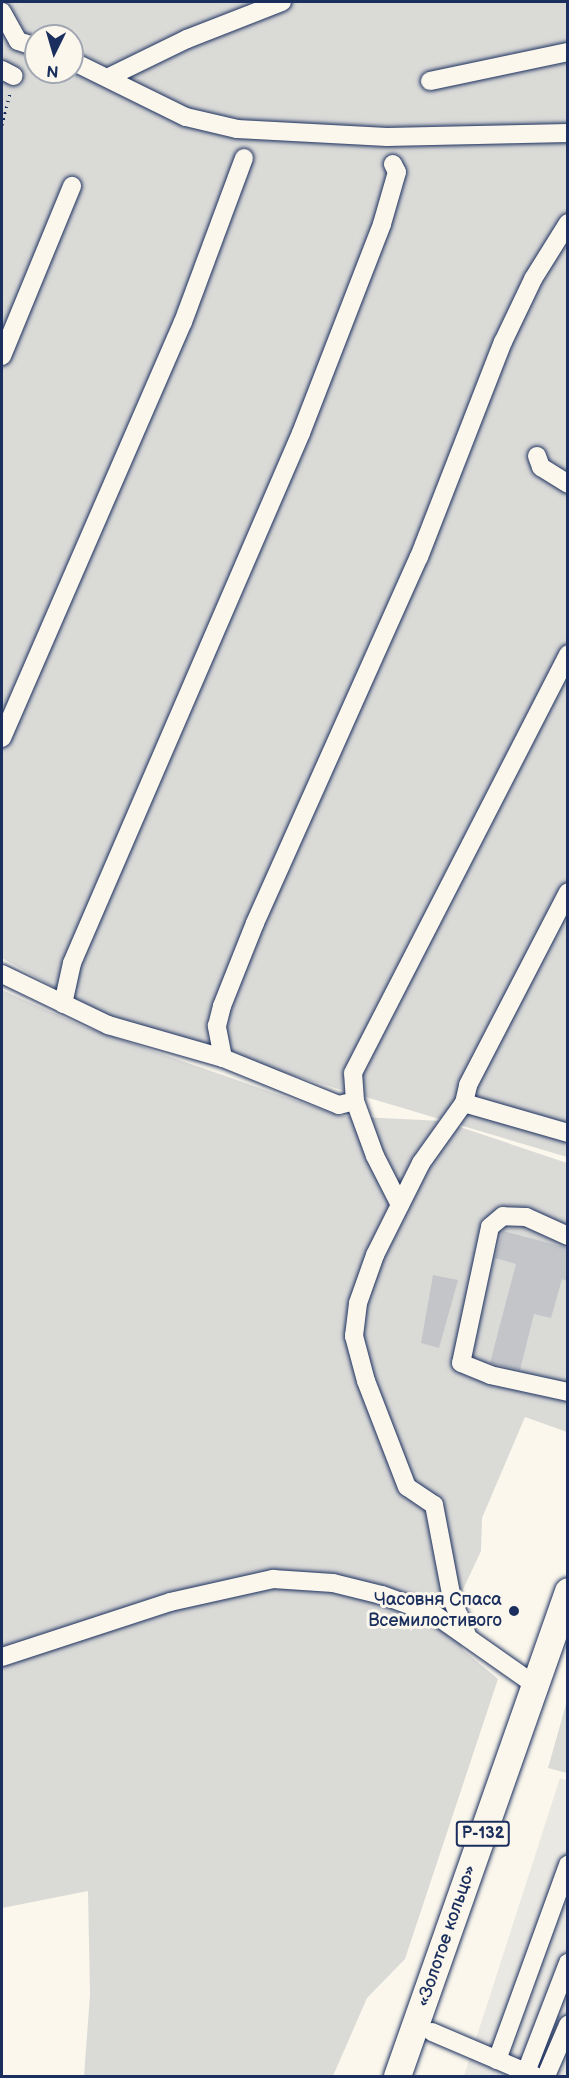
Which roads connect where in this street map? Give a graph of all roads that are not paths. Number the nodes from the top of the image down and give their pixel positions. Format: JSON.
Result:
{"nodes":[{"id":1,"x":282,"y":2,"type":"edge"},
{"id":2,"x":2,"y":12,"type":"edge"},
{"id":3,"x":24,"y":43,"type":"edge"},
{"id":4,"x":567,"y":52,"type":"edge"},
{"id":5,"x":84,"y":66,"type":"edge"},
{"id":6,"x":109,"y":76,"type":"junction"},
{"id":7,"x":430,"y":81,"type":"dead end"},
{"id":8,"x":567,"y":133,"type":"edge"},
{"id":9,"x":244,"y":158,"type":"dead end"},
{"id":10,"x":393,"y":164,"type":"dead end"},
{"id":11,"x":72,"y":186,"type":"dead end"},
{"id":12,"x":567,"y":223,"type":"edge"},
{"id":13,"x":2,"y":356,"type":"edge"},
{"id":14,"x":537,"y":456,"type":"dead end"},
{"id":15,"x":567,"y":484,"type":"edge"},
{"id":16,"x":567,"y":654,"type":"edge"},
{"id":17,"x":2,"y":738,"type":"edge"},
{"id":18,"x":567,"y":892,"type":"edge"},
{"id":19,"x":2,"y":975,"type":"edge"},
{"id":20,"x":63,"y":1004,"type":"junction"},
{"id":21,"x":223,"y":1058,"type":"junction"},
{"id":22,"x":355,"y":1101,"type":"junction"},
{"id":23,"x":465,"y":1103,"type":"junction"},
{"id":24,"x":567,"y":1133,"type":"edge"},
{"id":25,"x":400,"y":1205,"type":"junction"},
{"id":26,"x":567,"y":1236,"type":"edge"},
{"id":27,"x":567,"y":1392,"type":"edge"},
{"id":28,"x":567,"y":1591,"type":"edge"},
{"id":29,"x":467,"y":1635,"type":"junction"},
{"id":30,"x":567,"y":1649,"type":"edge"},
{"id":31,"x":2,"y":1657,"type":"edge"},
{"id":32,"x":535,"y":1685,"type":"junction"},
{"id":33,"x":567,"y":1865,"type":"edge"},
{"id":34,"x":567,"y":1963,"type":"edge"},
{"id":35,"x":567,"y":2025,"type":"edge"},
{"id":36,"x":432,"y":2032,"type":"junction"},
{"id":37,"x":498,"y":2066,"type":"edge"},
{"id":38,"x":531,"y":2074,"type":"edge"},
{"id":39,"x":398,"y":2076,"type":"edge"},
{"id":40,"x":416,"y":2076,"type":"edge"},
{"id":41,"x":546,"y":2076,"type":"edge"}],
"edges":[{"from":1,"to":6,"type":"street"},
{"from":2,"to":3,"type":"street"},
{"from":4,"to":7,"type":"street"},
{"from":5,"to":6,"type":"street"},
{"from":6,"to":8,"type":"street"},
{"from":9,"to":17,"type":"street"},
{"from":10,"to":20,"type":"street"},
{"from":11,"to":13,"type":"street"},
{"from":12,"to":21,"type":"street"},
{"from":14,"to":15,"type":"street"},
{"from":16,"to":22,"type":"street"},
{"from":18,"to":23,"type":"street"},
{"from":19,"to":20,"type":"street"},
{"from":20,"to":21,"type":"street"},
{"from":21,"to":22,"type":"street"},
{"from":22,"to":25,"type":"street"},
{"from":23,"to":24,"type":"street"},
{"from":23,"to":25,"type":"street"},
{"from":25,"to":29,"type":"street"},
{"from":26,"to":27,"type":"street"},
{"from":28,"to":32,"type":"highway","name":"«Золотое кольцо»","number":"Р-132"},
{"from":29,"to":31,"type":"street"},
{"from":29,"to":32,"type":"street"},
{"from":30,"to":36,"type":"highway","name":"«Золотое кольцо»","number":"Р-132"},
{"from":32,"to":39,"type":"highway","name":"«Золотое кольцо»","number":"Р-132"},
{"from":33,"to":37,"type":"street"},
{"from":34,"to":38,"type":"street"},
{"from":35,"to":41,"type":"street"},
{"from":36,"to":37,"type":"street"},
{"from":36,"to":40,"type":"highway","name":"«Золотое кольцо»","number":"Р-132"},
{"from":37,"to":38,"type":"street"}]}
